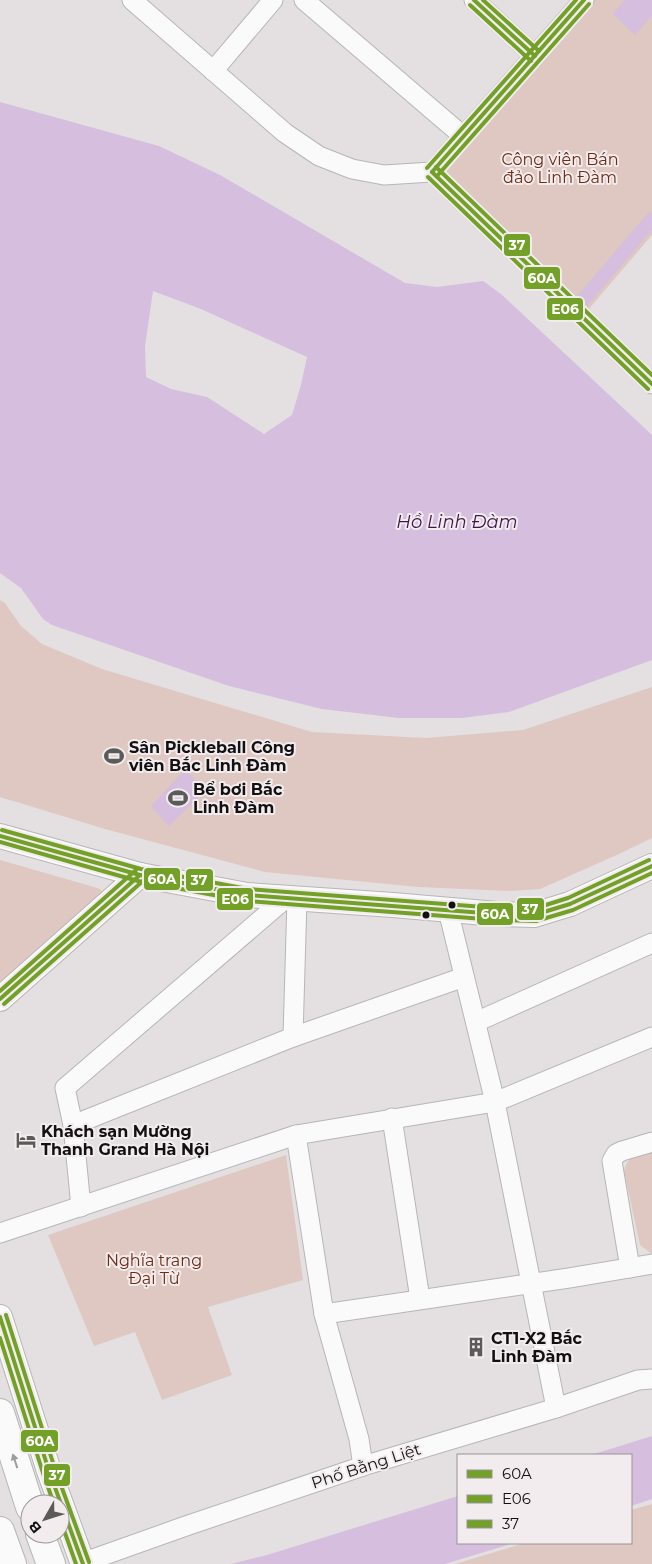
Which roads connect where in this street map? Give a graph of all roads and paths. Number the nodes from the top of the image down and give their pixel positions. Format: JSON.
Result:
{"nodes":[{"id":1,"x":132,"y":0,"type":"edge"},
{"id":2,"x":273,"y":0,"type":"edge"},
{"id":3,"x":304,"y":0,"type":"edge"},
{"id":4,"x":474,"y":0,"type":"edge"},
{"id":5,"x":584,"y":0,"type":"edge"},
{"id":6,"x":534,"y":56,"type":"junction"},
{"id":7,"x":213,"y":71,"type":"junction"},
{"id":8,"x":464,"y":136,"type":"junction"},
{"id":9,"x":432,"y":172,"type":"junction"},
{"id":10,"x":652,"y":384,"type":"edge"},
{"id":11,"x":0,"y":836,"type":"edge"},
{"id":12,"x":652,"y":866,"type":"edge"},
{"id":13,"x":140,"y":875,"type":"junction"},
{"id":14,"x":291,"y":898,"type":"junction"},
{"id":15,"x":448,"y":910,"type":"junction"},
{"id":16,"x":652,"y":943,"type":"edge"},
{"id":17,"x":464,"y":977,"type":"junction"},
{"id":18,"x":0,"y":999,"type":"edge"},
{"id":19,"x":476,"y":1022,"type":"junction"},
{"id":20,"x":293,"y":1037,"type":"junction"},
{"id":21,"x":652,"y":1037,"type":"edge"},
{"id":22,"x":495,"y":1102,"type":"junction"},
{"id":23,"x":392,"y":1118,"type":"junction"},
{"id":24,"x":73,"y":1125,"type":"junction"},
{"id":25,"x":296,"y":1135,"type":"junction"},
{"id":26,"x":652,"y":1142,"type":"edge"},
{"id":27,"x":81,"y":1207,"type":"junction"},
{"id":28,"x":0,"y":1233,"type":"edge"},
{"id":29,"x":652,"y":1264,"type":"edge"},
{"id":30,"x":630,"y":1268,"type":"junction"},
{"id":31,"x":531,"y":1283,"type":"junction"},
{"id":32,"x":420,"y":1299,"type":"junction"},
{"id":33,"x":324,"y":1314,"type":"junction"},
{"id":34,"x":0,"y":1317,"type":"edge"},
{"id":35,"x":6,"y":1359,"type":"edge"},
{"id":36,"x":652,"y":1379,"type":"edge"},
{"id":37,"x":556,"y":1408,"type":"junction"},
{"id":38,"x":0,"y":1413,"type":"edge"},
{"id":39,"x":363,"y":1466,"type":"junction"},
{"id":40,"x":26,"y":1494,"type":"edge"},
{"id":41,"x":0,"y":1531,"type":"edge"},
{"id":42,"x":44,"y":1544,"type":"edge"},
{"id":43,"x":110,"y":1559,"type":"edge"},
{"id":44,"x":12,"y":1564,"type":"edge"},
{"id":45,"x":51,"y":1564,"type":"edge"},
{"id":46,"x":83,"y":1564,"type":"edge"}],
"edges":[{"from":1,"to":7,"type":"street"},
{"from":2,"to":7,"type":"street"},
{"from":3,"to":8,"type":"street"},
{"from":4,"to":6,"type":"street"},
{"from":5,"to":6,"type":"street"},
{"from":6,"to":8,"type":"street"},
{"from":7,"to":9,"type":"street"},
{"from":8,"to":9,"type":"street"},
{"from":9,"to":10,"type":"street"},
{"from":11,"to":13,"type":"main road"},
{"from":12,"to":15,"type":"main road"},
{"from":13,"to":14,"type":"main road"},
{"from":13,"to":18,"type":"main road"},
{"from":14,"to":15,"type":"main road"},
{"from":14,"to":20,"type":"street"},
{"from":14,"to":24,"type":"street"},
{"from":15,"to":17,"type":"street"},
{"from":16,"to":19,"type":"street"},
{"from":17,"to":19,"type":"street"},
{"from":17,"to":20,"type":"street"},
{"from":19,"to":22,"type":"street"},
{"from":20,"to":24,"type":"street"},
{"from":21,"to":22,"type":"street"},
{"from":22,"to":23,"type":"street"},
{"from":22,"to":31,"type":"street"},
{"from":23,"to":25,"type":"street"},
{"from":23,"to":32,"type":"street"},
{"from":24,"to":27,"type":"street"},
{"from":25,"to":27,"type":"street"},
{"from":25,"to":33,"type":"street"},
{"from":26,"to":30,"type":"street"},
{"from":27,"to":28,"type":"street"},
{"from":29,"to":30,"type":"street"},
{"from":30,"to":31,"type":"street"},
{"from":31,"to":32,"type":"street"},
{"from":31,"to":37,"type":"street"},
{"from":32,"to":33,"type":"street"},
{"from":33,"to":39,"type":"street"},
{"from":34,"to":35,"type":"main road"},
{"from":35,"to":46,"type":"main road"},
{"from":36,"to":37,"type":"street","name":"Phố Bằng Liệt"},
{"from":37,"to":39,"type":"street","name":"Phố Bằng Liệt"},
{"from":40,"to":38,"type":"highway","one_way":true},
{"from":39,"to":43,"type":"street","name":"Phố Bằng Liệt"},
{"from":41,"to":44,"type":"highway"},
{"from":42,"to":45,"type":"highway"},
{"from":43,"to":46,"type":"street","name":"Phố Bằng Liệt"}]}
